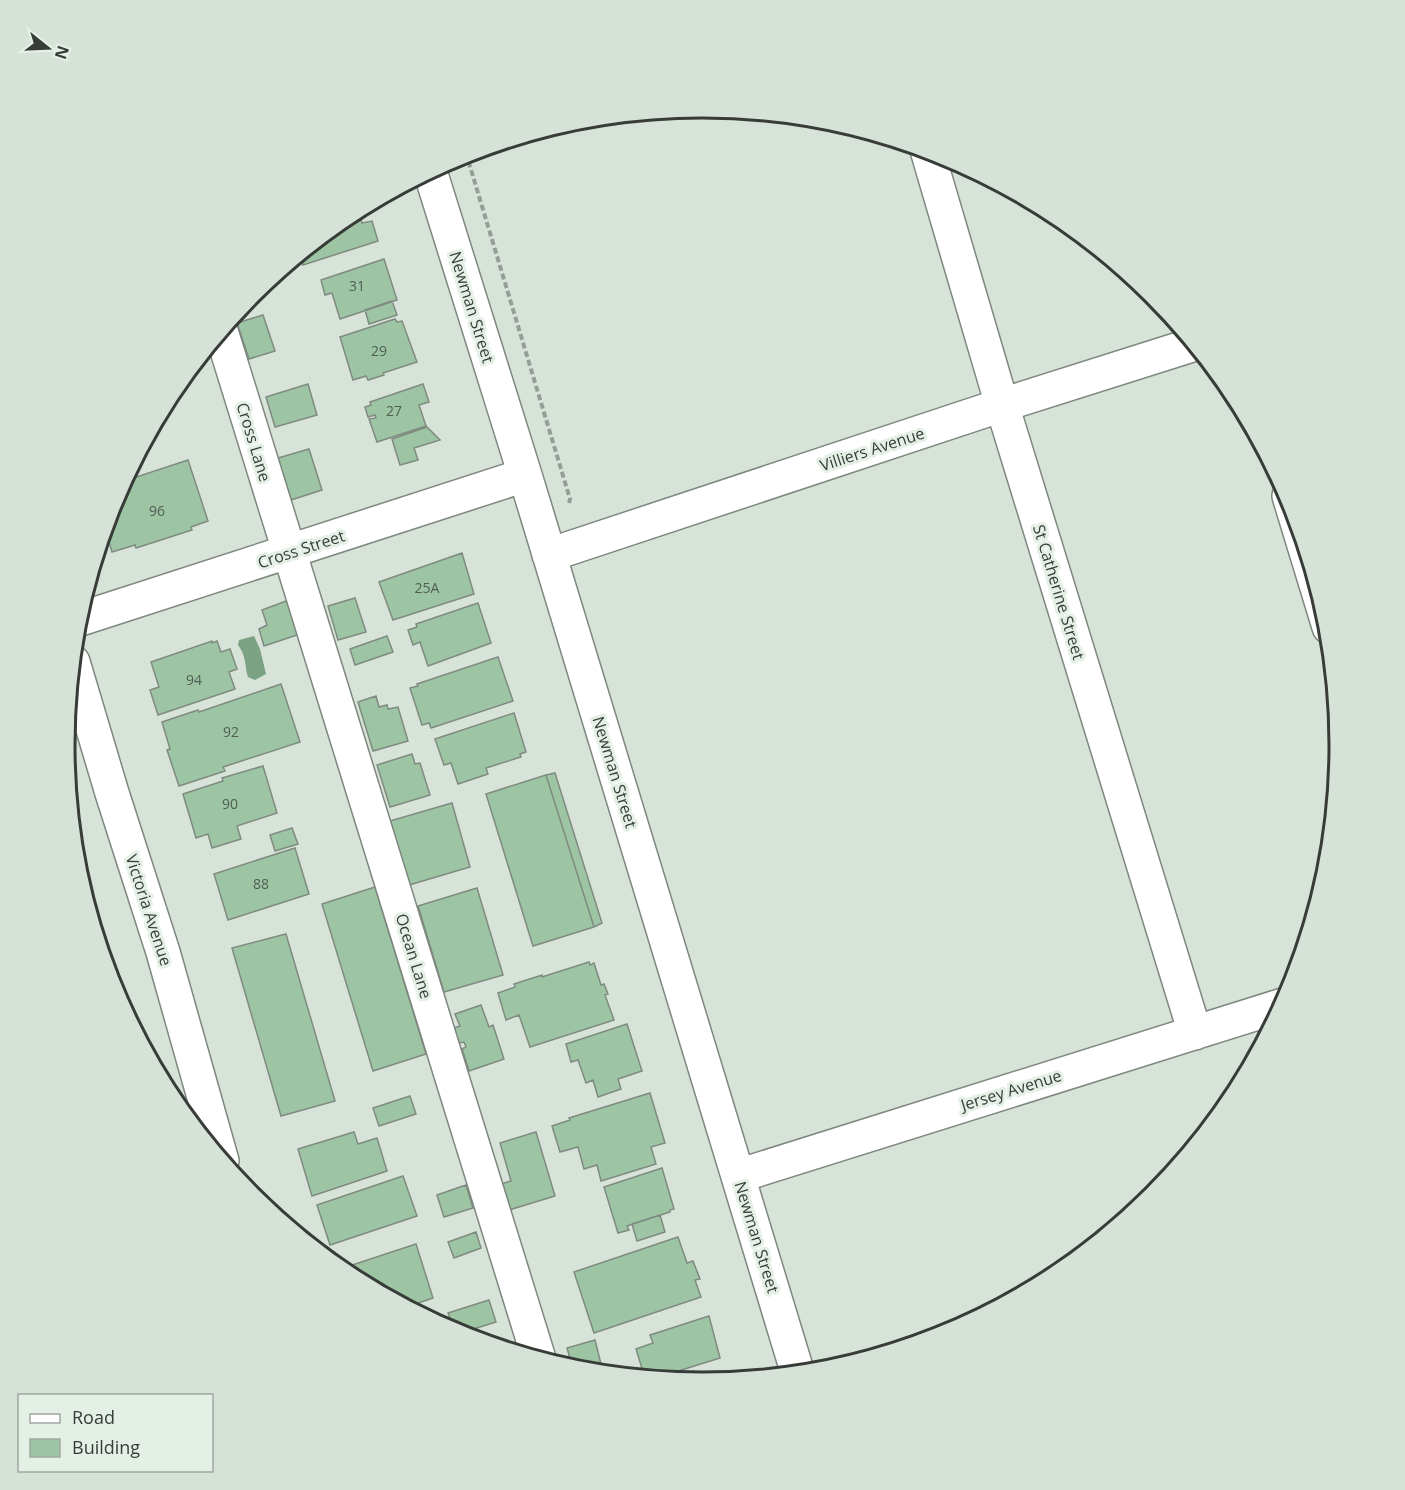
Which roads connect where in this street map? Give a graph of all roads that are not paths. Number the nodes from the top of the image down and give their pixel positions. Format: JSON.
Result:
{"nodes":[{"id":1,"x":930,"y":160,"type":"edge"},
{"id":2,"x":432,"y":179,"type":"edge"},
{"id":3,"x":224,"y":340,"type":"edge"},
{"id":4,"x":1187,"y":347,"type":"edge"},
{"id":5,"x":1002,"y":405,"type":"junction"},
{"id":6,"x":525,"y":475,"type":"junction"},
{"id":7,"x":290,"y":553,"type":"junction"},
{"id":8,"x":549,"y":555,"type":"junction"},
{"id":9,"x":88,"y":616,"type":"edge"},
{"id":10,"x":78,"y":680,"type":"edge"},
{"id":11,"x":1271,"y":1009,"type":"edge"},
{"id":12,"x":1195,"y":1033,"type":"junction"},
{"id":13,"x":216,"y":1141,"type":"edge"},
{"id":14,"x":738,"y":1176,"type":"junction"},
{"id":15,"x":535,"y":1349,"type":"edge"},
{"id":16,"x":795,"y":1365,"type":"edge"}],
"edges":[{"from":1,"to":5,"type":"street","name":"St Catherine Street"},
{"from":2,"to":6,"type":"street","name":"Newman Street"},
{"from":3,"to":7,"type":"street","name":"Cross Lane"},
{"from":4,"to":5,"type":"street","name":"Villiers Avenue"},
{"from":5,"to":8,"type":"street","name":"Villiers Avenue"},
{"from":5,"to":12,"type":"street","name":"St Catherine Street"},
{"from":6,"to":7,"type":"street","name":"Cross Street"},
{"from":6,"to":8,"type":"street","name":"Newman Street"},
{"from":7,"to":9,"type":"street","name":"Cross Street"},
{"from":7,"to":15,"type":"street","name":"Ocean Lane"},
{"from":8,"to":14,"type":"street","name":"Newman Street"},
{"from":10,"to":13,"type":"street","name":"Victoria Avenue"},
{"from":11,"to":12,"type":"street","name":"Jersey Avenue"},
{"from":12,"to":14,"type":"street","name":"Jersey Avenue"},
{"from":14,"to":16,"type":"street","name":"Newman Street"}]}
